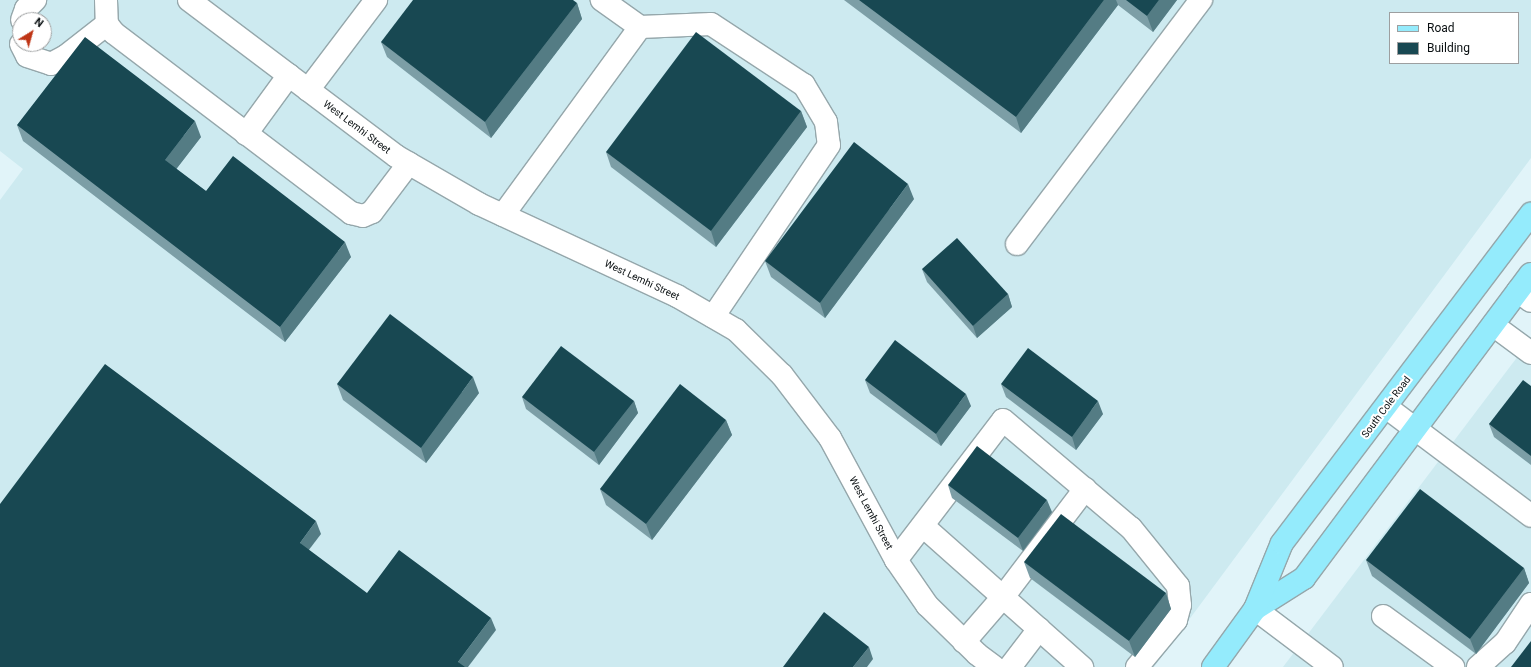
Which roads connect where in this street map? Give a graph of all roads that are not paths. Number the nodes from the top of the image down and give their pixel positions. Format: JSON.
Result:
{"nodes":[{"id":1,"x":35,"y":0,"type":"edge"},
{"id":2,"x":106,"y":0,"type":"edge"},
{"id":3,"x":189,"y":0,"type":"edge"},
{"id":4,"x":376,"y":0,"type":"edge"},
{"id":5,"x":602,"y":0,"type":"edge"},
{"id":6,"x":1201,"y":0,"type":"edge"},
{"id":7,"x":25,"y":12,"type":"edge"},
{"id":8,"x":107,"y":24,"type":"junction"},
{"id":9,"x":640,"y":27,"type":"junction"},
{"id":10,"x":25,"y":52,"type":"edge"},
{"id":11,"x":289,"y":75,"type":"junction"},
{"id":12,"x":308,"y":90,"type":"junction"},
{"id":13,"x":246,"y":134,"type":"junction"},
{"id":14,"x":409,"y":163,"type":"junction"},
{"id":15,"x":1531,"y":214,"type":"edge"},
{"id":16,"x":503,"y":215,"type":"junction"},
{"id":17,"x":1017,"y":244,"type":"dead end"},
{"id":18,"x":1531,"y":274,"type":"edge"},
{"id":19,"x":1525,"y":296,"type":"edge"},
{"id":20,"x":713,"y":317,"type":"junction"},
{"id":21,"x":1493,"y":326,"type":"junction"},
{"id":22,"x":1531,"y":352,"type":"edge"},
{"id":23,"x":1386,"y":407,"type":"junction"},
{"id":24,"x":1416,"y":429,"type":"junction"},
{"id":25,"x":1085,"y":489,"type":"junction"},
{"id":26,"x":1531,"y":516,"type":"edge"},
{"id":27,"x":923,"y":526,"type":"junction"},
{"id":28,"x":896,"y":560,"type":"junction"},
{"id":29,"x":1003,"y":597,"type":"junction"},
{"id":30,"x":1531,"y":604,"type":"edge"},
{"id":31,"x":1256,"y":609,"type":"junction"},
{"id":32,"x":1383,"y":616,"type":"dead end"},
{"id":33,"x":1040,"y":629,"type":"junction"},
{"id":34,"x":964,"y":642,"type":"junction"},
{"id":35,"x":994,"y":667,"type":"edge"},
{"id":36,"x":1010,"y":667,"type":"edge"},
{"id":37,"x":1082,"y":667,"type":"edge"},
{"id":38,"x":1137,"y":667,"type":"edge"},
{"id":39,"x":1213,"y":667,"type":"edge"},
{"id":40,"x":1332,"y":667,"type":"edge"},
{"id":41,"x":1453,"y":667,"type":"edge"},
{"id":42,"x":1478,"y":667,"type":"edge"}],
"edges":[{"from":1,"to":7,"type":"street"},
{"from":2,"to":8,"type":"street"},
{"from":3,"to":11,"type":"street","name":"West Lemhi Street"},
{"from":4,"to":12,"type":"street"},
{"from":5,"to":9,"type":"street"},
{"from":6,"to":17,"type":"street"},
{"from":8,"to":10,"type":"street"},
{"from":8,"to":13,"type":"street"},
{"from":9,"to":16,"type":"street"},
{"from":9,"to":20,"type":"street"},
{"from":11,"to":12,"type":"street","name":"West Lemhi Street"},
{"from":11,"to":13,"type":"street"},
{"from":12,"to":14,"type":"street","name":"West Lemhi Street"},
{"from":13,"to":14,"type":"street"},
{"from":14,"to":16,"type":"street","name":"West Lemhi Street"},
{"from":15,"to":23,"type":"main road","name":"South Cole Road"},
{"from":16,"to":20,"type":"street","name":"West Lemhi Street"},
{"from":18,"to":19,"type":"main road","name":"South Cole Road"},
{"from":19,"to":21,"type":"main road","name":"South Cole Road"},
{"from":20,"to":28,"type":"street","name":"West Lemhi Street"},
{"from":21,"to":22,"type":"street"},
{"from":21,"to":24,"type":"main road","name":"South Cole Road"},
{"from":23,"to":24,"type":"street"},
{"from":23,"to":31,"type":"main road","name":"South Cole Road"},
{"from":24,"to":26,"type":"street"},
{"from":24,"to":31,"type":"main road","name":"South Cole Road"},
{"from":25,"to":27,"type":"street"},
{"from":25,"to":29,"type":"street"},
{"from":25,"to":38,"type":"street"},
{"from":27,"to":28,"type":"street"},
{"from":27,"to":29,"type":"street"},
{"from":28,"to":34,"type":"street","name":"West Lemhi Street"},
{"from":29,"to":33,"type":"street"},
{"from":29,"to":34,"type":"street"},
{"from":30,"to":42,"type":"street"},
{"from":31,"to":39,"type":"main road","name":"South Cole Road"},
{"from":31,"to":40,"type":"street"},
{"from":32,"to":41,"type":"street"},
{"from":33,"to":36,"type":"street"},
{"from":33,"to":37,"type":"street"},
{"from":34,"to":35,"type":"street","name":"West Lemhi Street"}]}
